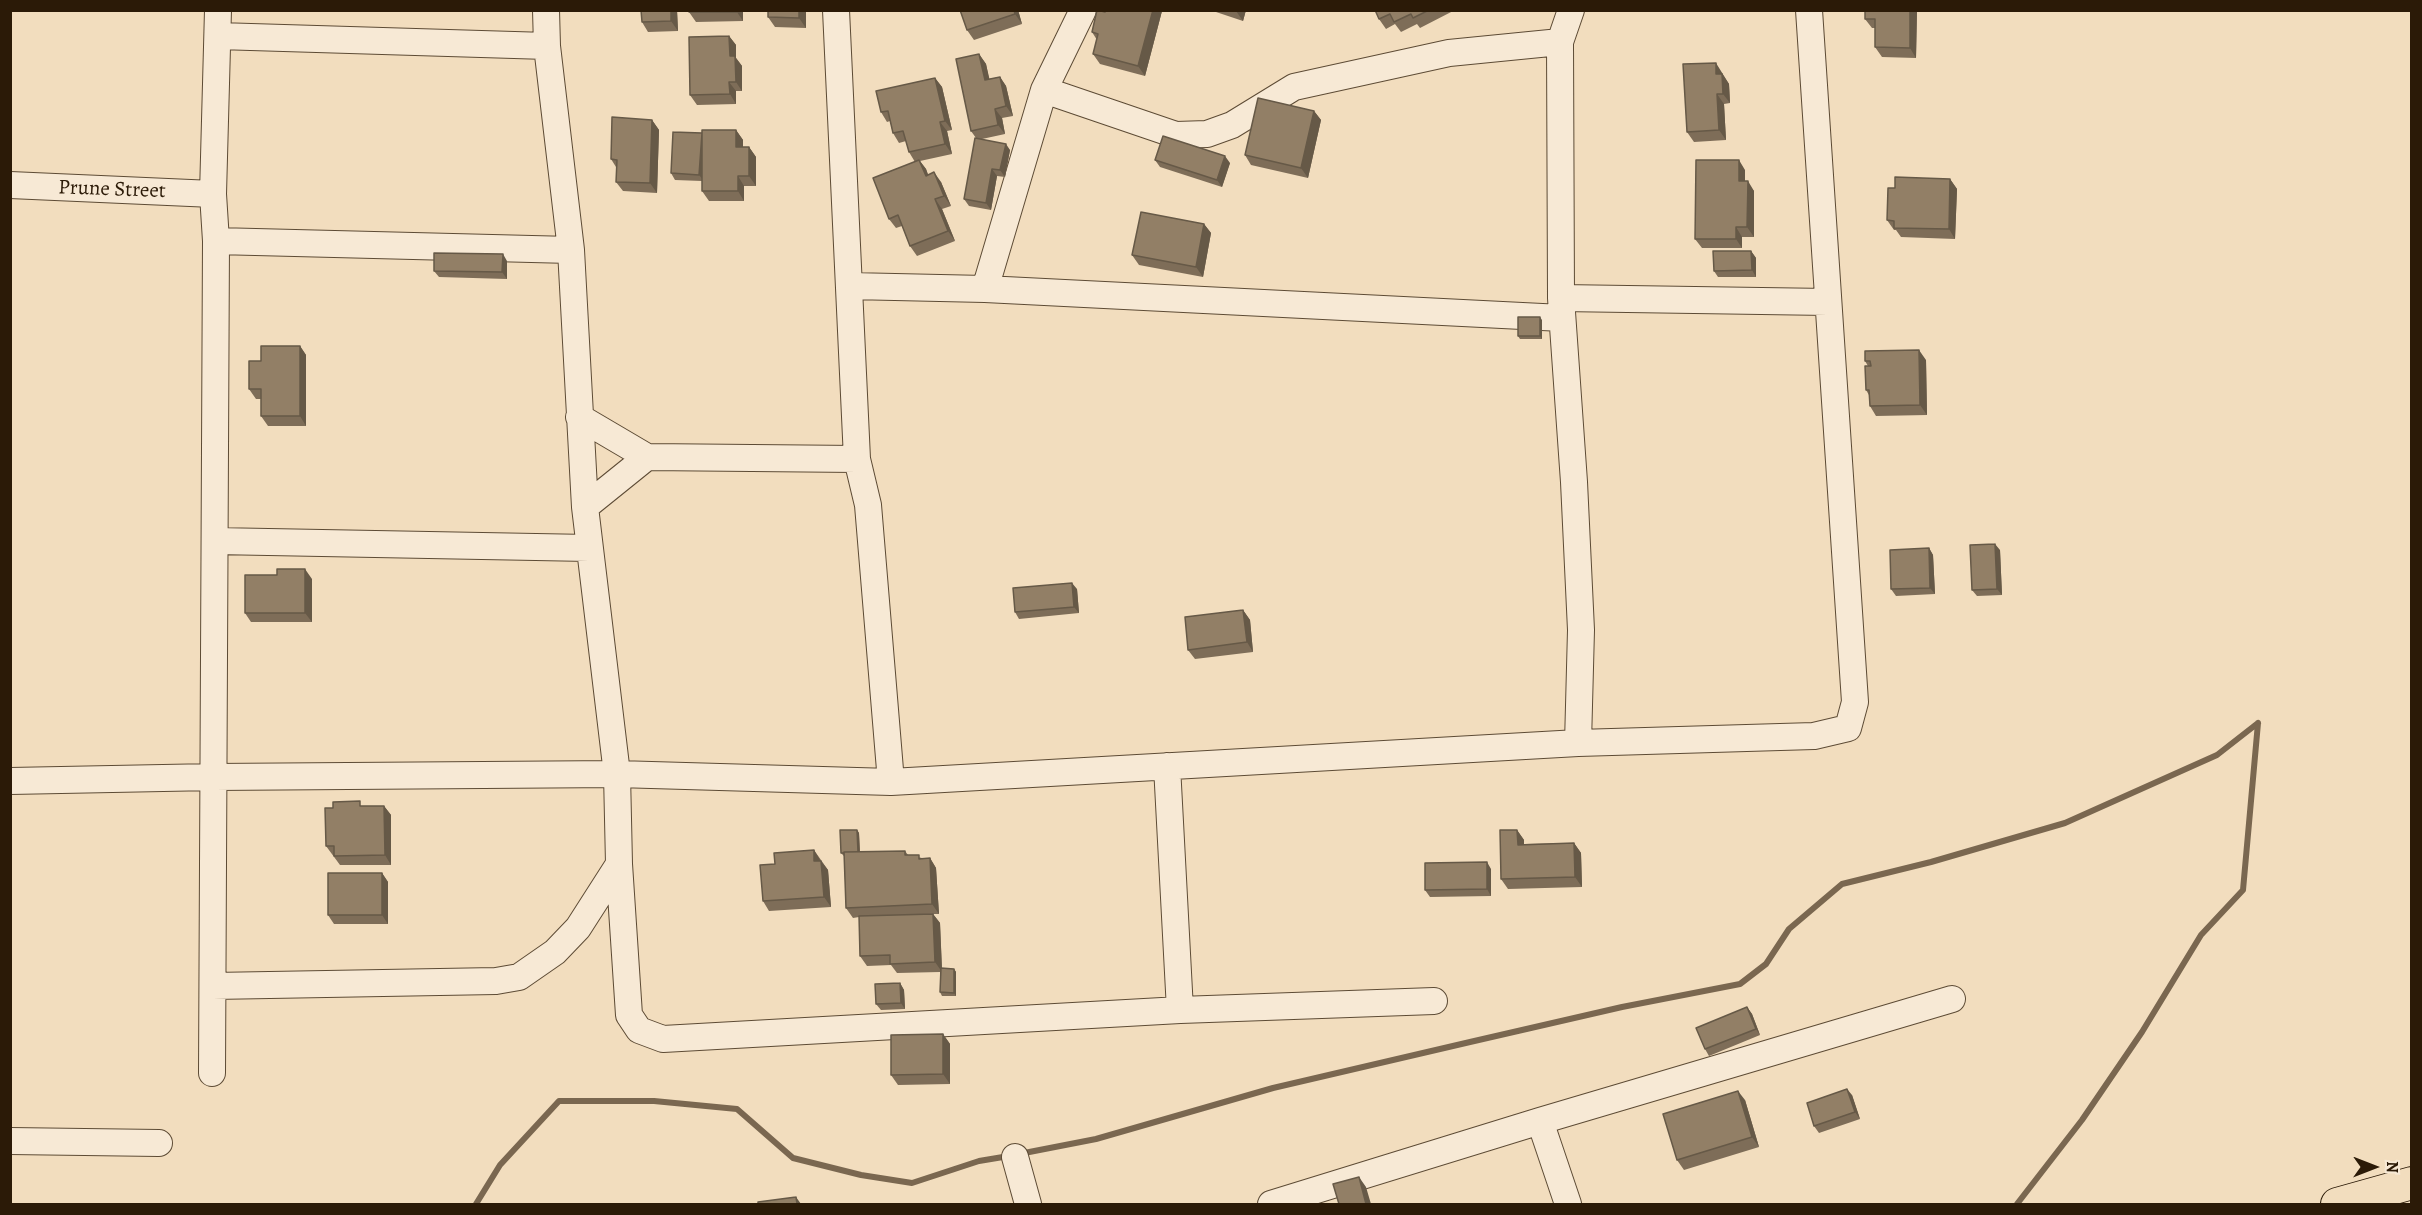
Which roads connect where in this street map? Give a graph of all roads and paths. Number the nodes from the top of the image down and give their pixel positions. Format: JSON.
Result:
{"nodes":[{"id":1,"x":218,"y":10,"type":"edge"},
{"id":2,"x":546,"y":10,"type":"edge"},
{"id":3,"x":836,"y":10,"type":"edge"},
{"id":4,"x":1083,"y":10,"type":"edge"},
{"id":5,"x":1571,"y":10,"type":"edge"},
{"id":6,"x":1809,"y":10,"type":"edge"},
{"id":7,"x":218,"y":36,"type":"junction"},
{"id":8,"x":1560,"y":42,"type":"junction"},
{"id":9,"x":547,"y":46,"type":"junction"},
{"id":10,"x":1044,"y":90,"type":"junction"},
{"id":11,"x":10,"y":185,"type":"edge"},
{"id":12,"x":213,"y":194,"type":"junction"},
{"id":13,"x":216,"y":241,"type":"junction"},
{"id":14,"x":571,"y":250,"type":"junction"},
{"id":15,"x":850,"y":286,"type":"junction"},
{"id":16,"x":984,"y":290,"type":"junction"},
{"id":17,"x":1828,"y":302,"type":"junction"},
{"id":18,"x":1561,"y":308,"type":"junction"},
{"id":19,"x":579,"y":417,"type":"junction"},
{"id":20,"x":647,"y":457,"type":"junction"},
{"id":21,"x":857,"y":459,"type":"junction"},
{"id":22,"x":585,"y":507,"type":"junction"},
{"id":23,"x":215,"y":541,"type":"junction"},
{"id":24,"x":589,"y":548,"type":"junction"},
{"id":25,"x":1578,"y":743,"type":"junction"},
{"id":26,"x":1167,"y":766,"type":"junction"},
{"id":27,"x":617,"y":774,"type":"junction"},
{"id":28,"x":214,"y":777,"type":"junction"},
{"id":29,"x":10,"y":781,"type":"edge"},
{"id":30,"x":891,"y":782,"type":"junction"},
{"id":31,"x":619,"y":864,"type":"junction"},
{"id":32,"x":213,"y":986,"type":"junction"},
{"id":33,"x":1952,"y":999,"type":"dead end"},
{"id":34,"x":1434,"y":1001,"type":"dead end"},
{"id":35,"x":1180,"y":1010,"type":"junction"},
{"id":36,"x":212,"y":1073,"type":"dead end"},
{"id":37,"x":1540,"y":1121,"type":"junction"},
{"id":38,"x":10,"y":1141,"type":"edge"},
{"id":39,"x":159,"y":1143,"type":"dead end"},
{"id":40,"x":1015,"y":1157,"type":"dead end"},
{"id":41,"x":2407,"y":1191,"type":"edge"},
{"id":42,"x":1028,"y":1204,"type":"edge"},
{"id":43,"x":1271,"y":1204,"type":"edge"},
{"id":44,"x":1568,"y":1204,"type":"edge"},
{"id":45,"x":2337,"y":1204,"type":"edge"}],
"edges":[{"from":1,"to":7,"type":"street"},
{"from":2,"to":9,"type":"street"},
{"from":3,"to":15,"type":"street"},
{"from":4,"to":10,"type":"street"},
{"from":5,"to":8,"type":"street"},
{"from":6,"to":17,"type":"street"},
{"from":7,"to":9,"type":"street"},
{"from":7,"to":12,"type":"street"},
{"from":8,"to":10,"type":"street"},
{"from":8,"to":18,"type":"street"},
{"from":9,"to":14,"type":"street"},
{"from":10,"to":16,"type":"street"},
{"from":11,"to":12,"type":"street","name":"Prune Street"},
{"from":12,"to":13,"type":"street"},
{"from":13,"to":14,"type":"street"},
{"from":13,"to":23,"type":"street"},
{"from":14,"to":19,"type":"street"},
{"from":15,"to":16,"type":"street"},
{"from":15,"to":21,"type":"street"},
{"from":16,"to":18,"type":"street"},
{"from":17,"to":18,"type":"street"},
{"from":17,"to":25,"type":"street"},
{"from":18,"to":25,"type":"street"},
{"from":19,"to":20,"type":"street"},
{"from":19,"to":22,"type":"street"},
{"from":20,"to":21,"type":"street"},
{"from":20,"to":22,"type":"street"},
{"from":21,"to":30,"type":"street"},
{"from":22,"to":24,"type":"street"},
{"from":23,"to":24,"type":"street"},
{"from":23,"to":28,"type":"street"},
{"from":24,"to":27,"type":"street"},
{"from":25,"to":26,"type":"street"},
{"from":26,"to":30,"type":"street"},
{"from":26,"to":35,"type":"street"},
{"from":27,"to":28,"type":"street"},
{"from":27,"to":30,"type":"street"},
{"from":27,"to":31,"type":"street"},
{"from":28,"to":29,"type":"street"},
{"from":28,"to":32,"type":"street"},
{"from":31,"to":32,"type":"street"},
{"from":31,"to":35,"type":"street"},
{"from":32,"to":36,"type":"street"},
{"from":33,"to":37,"type":"street"},
{"from":34,"to":35,"type":"street"},
{"from":37,"to":43,"type":"street"},
{"from":37,"to":44,"type":"street"},
{"from":38,"to":39,"type":"street"},
{"from":40,"to":42,"type":"street"},
{"from":41,"to":45,"type":"main road"}]}
